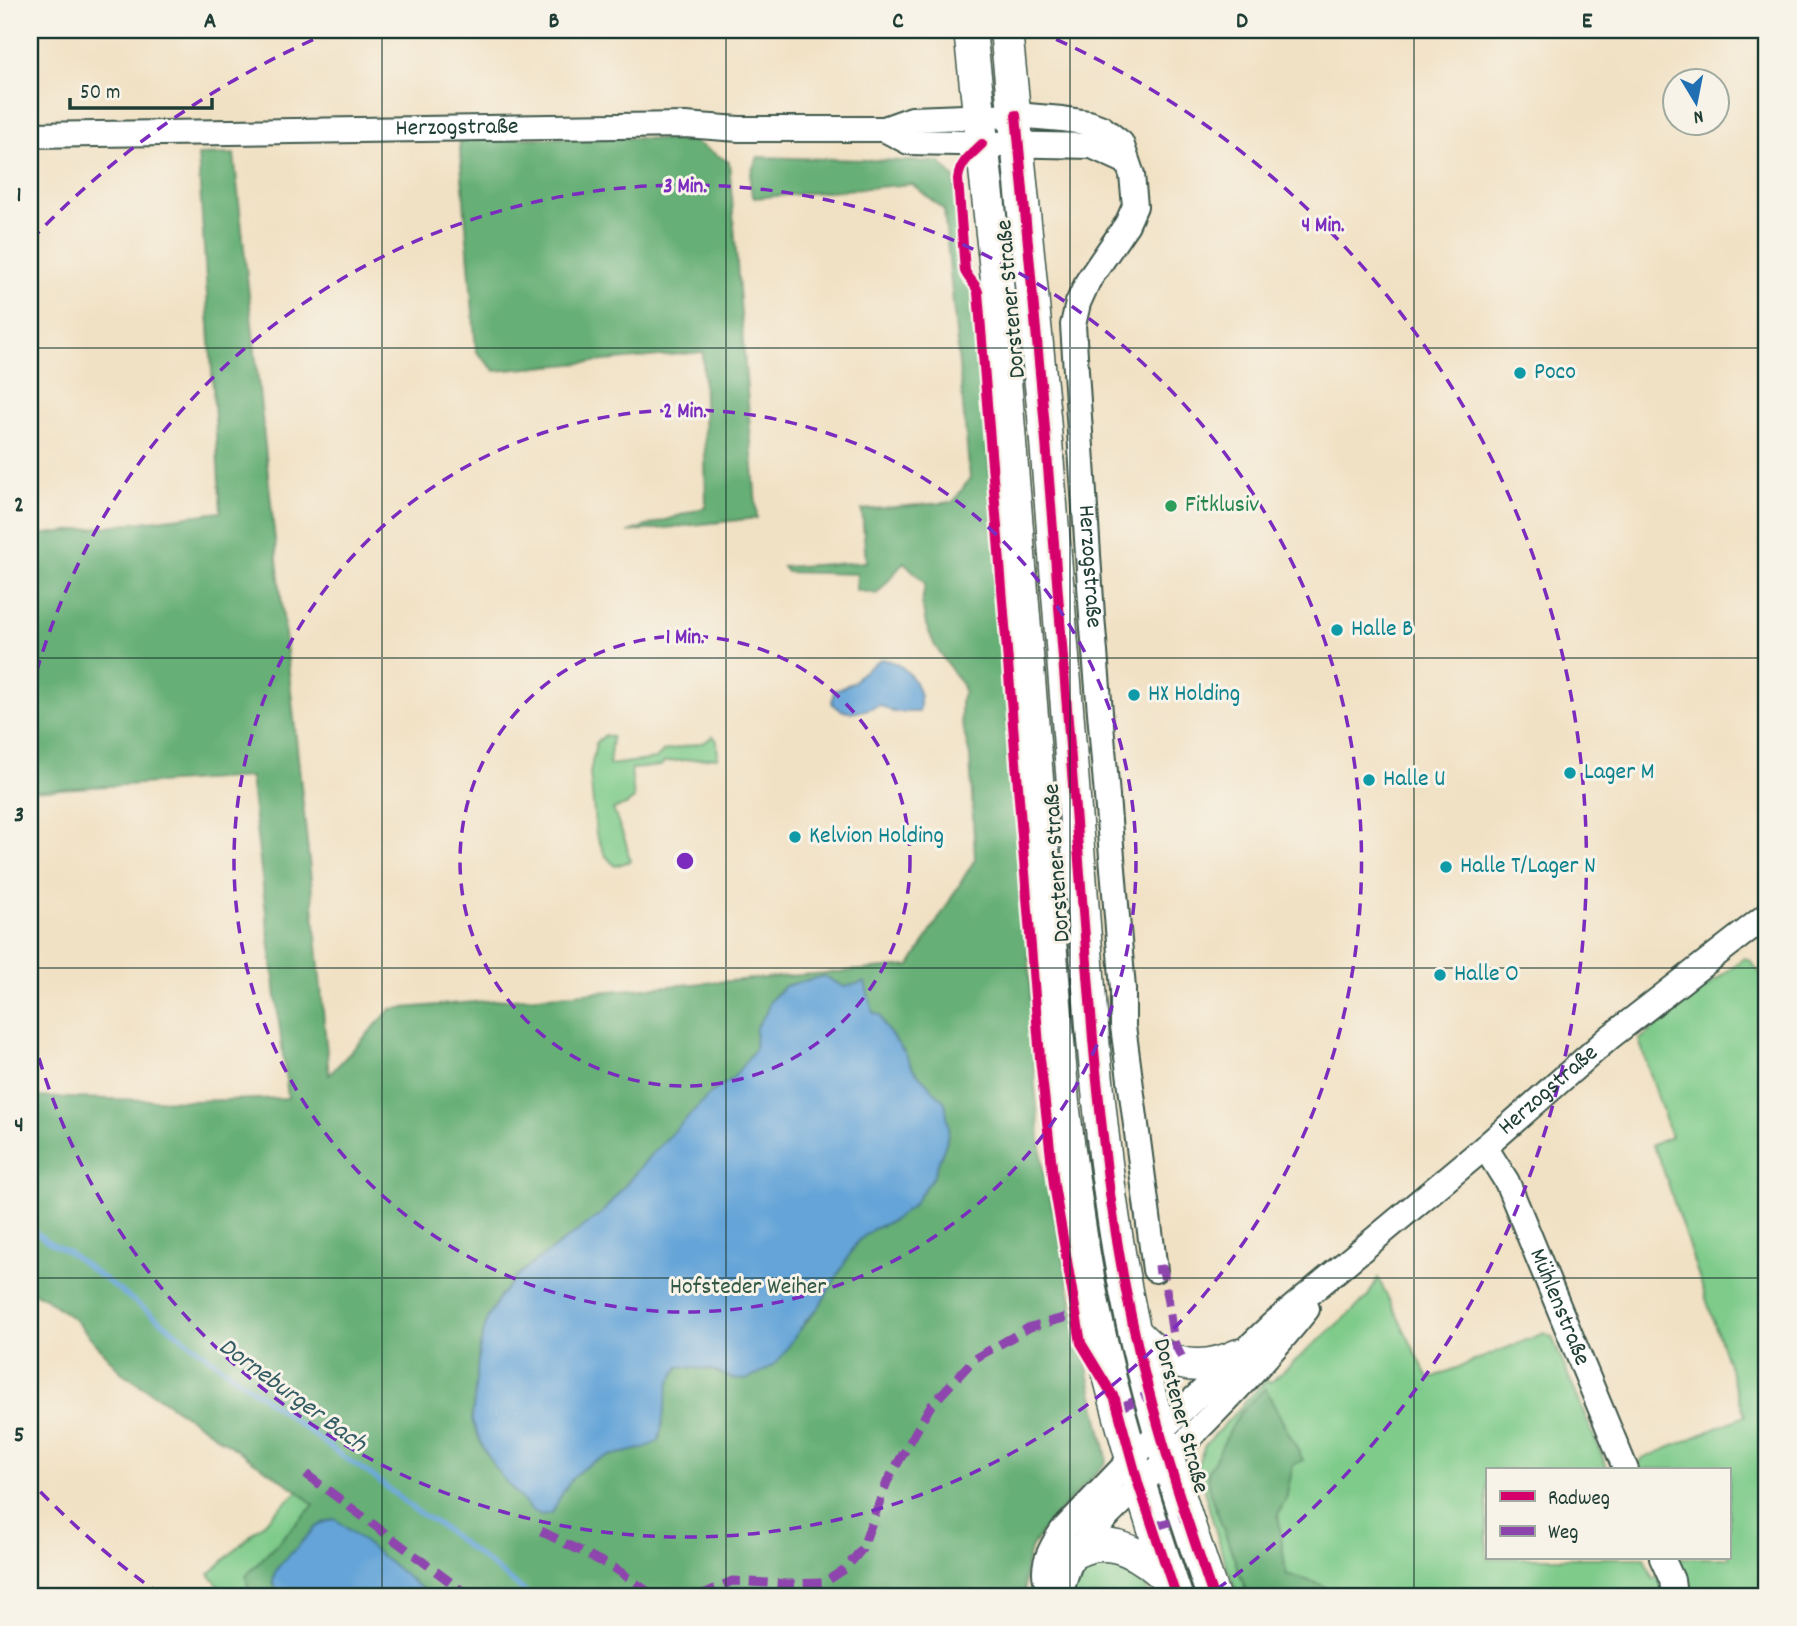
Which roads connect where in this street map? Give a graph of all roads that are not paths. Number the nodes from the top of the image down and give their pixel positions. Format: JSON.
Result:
{"nodes":[{"id":1,"x":970,"y":30,"type":"edge"},
{"id":2,"x":1006,"y":30,"type":"edge"},
{"id":3,"x":981,"y":130,"type":"junction"},
{"id":4,"x":1017,"y":130,"type":"junction"},
{"id":5,"x":30,"y":135,"type":"edge"},
{"id":6,"x":1767,"y":915,"type":"edge"},
{"id":7,"x":1485,"y":1147,"type":"junction"},
{"id":8,"x":1155,"y":1270,"type":"dead end"},
{"id":9,"x":1336,"y":1273,"type":"junction"},
{"id":10,"x":1135,"y":1332,"type":"junction"},
{"id":11,"x":1239,"y":1355,"type":"junction"},
{"id":12,"x":1163,"y":1445,"type":"junction"},
{"id":13,"x":1625,"y":1468,"type":"edge"},
{"id":14,"x":1135,"y":1472,"type":"junction"},
{"id":15,"x":1077,"y":1551,"type":"junction"},
{"id":16,"x":1663,"y":1560,"type":"edge"},
{"id":17,"x":1174,"y":1589,"type":"edge"},
{"id":18,"x":1213,"y":1596,"type":"edge"},
{"id":19,"x":1674,"y":1596,"type":"edge"}],
"edges":[{"from":1,"to":3,"type":"main road","name":"Dorstener Straße"},
{"from":2,"to":4,"type":"main road","name":"Dorstener Straße"},
{"from":3,"to":4,"type":"street","name":"Herzogstraße"},
{"from":3,"to":5,"type":"street","name":"Herzogstraße"},
{"from":3,"to":14,"type":"main road","name":"Dorstener Straße"},
{"from":4,"to":8,"type":"street","name":"Herzogstraße"},
{"from":4,"to":10,"type":"main road","name":"Dorstener Straße"},
{"from":6,"to":7,"type":"street","name":"Herzogstraße"},
{"from":7,"to":9,"type":"street","name":"Herzogstraße"},
{"from":7,"to":13,"type":"street","name":"Mühlenstraße"},
{"from":9,"to":11,"type":"street","name":"Herzogstraße"},
{"from":9,"to":12,"type":"street","name":"Herzogstraße"},
{"from":10,"to":11,"type":"main road"},
{"from":10,"to":12,"type":"main road","name":"Dorstener Straße"},
{"from":11,"to":12,"type":"street","name":"Herzogstraße"},
{"from":12,"to":14,"type":"street","name":"Dorstener Straße"},
{"from":12,"to":18,"type":"main road","name":"Dorstener Straße"},
{"from":14,"to":15,"type":"street","name":"Dorstener Straße"},
{"from":14,"to":15,"type":"street","name":"Dorstener Straße"},
{"from":14,"to":17,"type":"main road","name":"Dorstener Straße"},
{"from":15,"to":17,"type":"main road"},
{"from":16,"to":19,"type":"street"}]}
